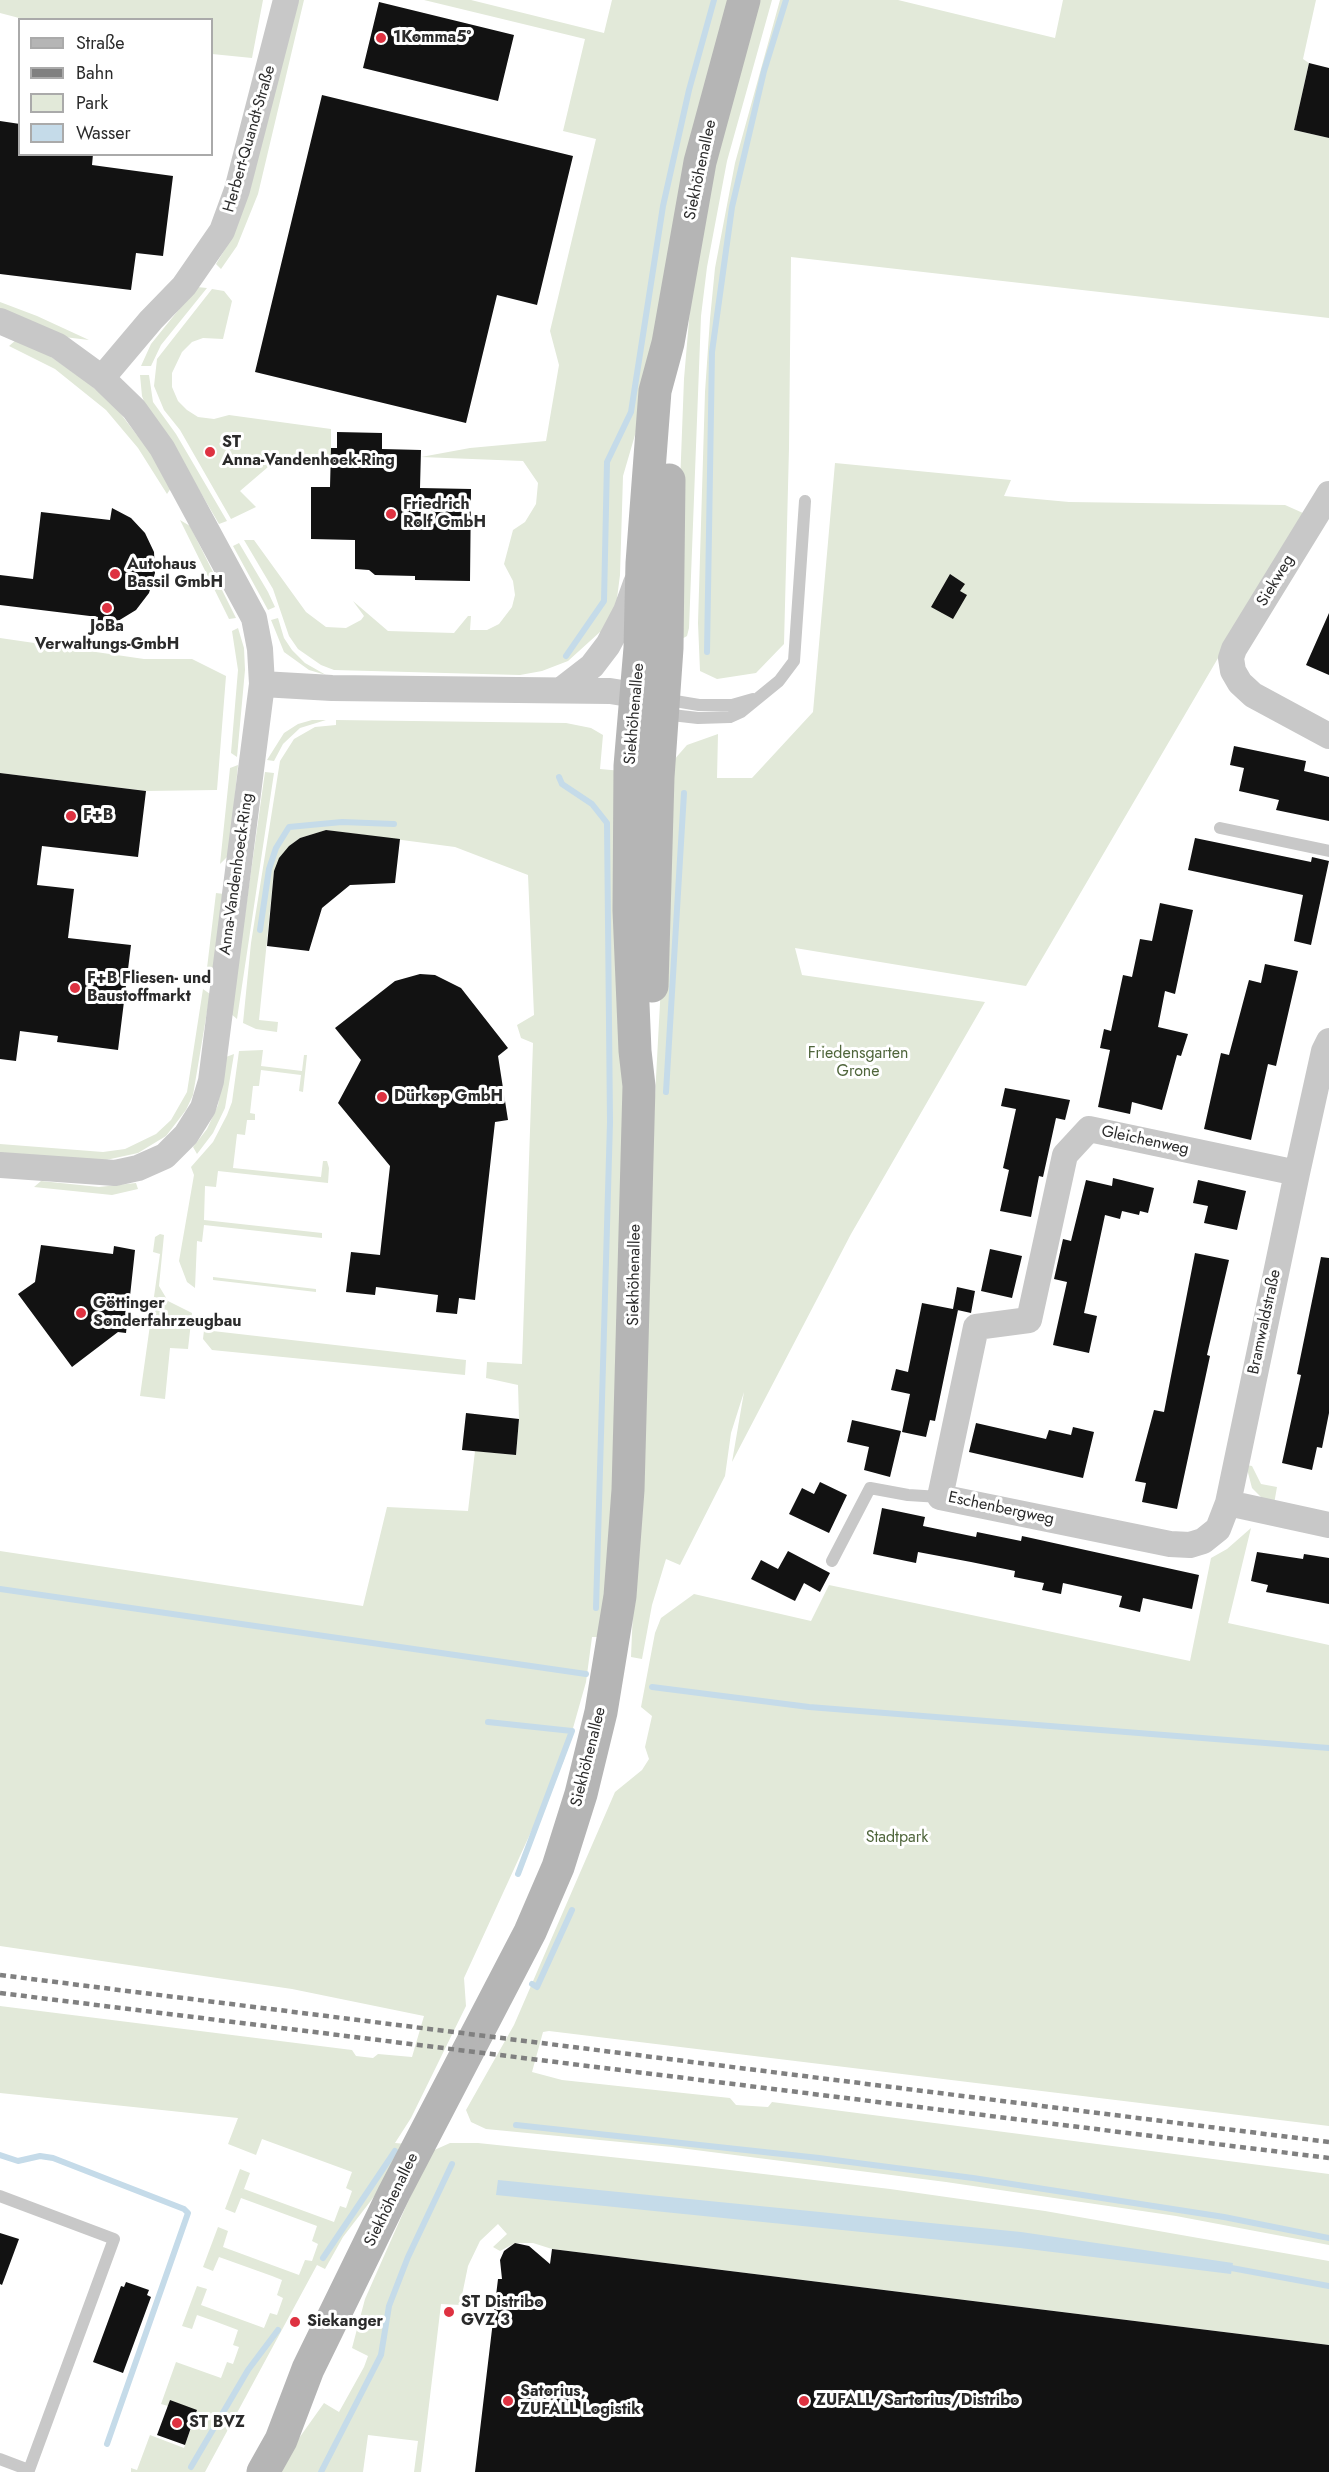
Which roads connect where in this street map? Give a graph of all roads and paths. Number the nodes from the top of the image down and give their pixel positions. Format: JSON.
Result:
{"nodes":[{"id":1,"x":286,"y":0,"type":"edge"},
{"id":2,"x":744,"y":0,"type":"edge"},
{"id":3,"x":0,"y":321,"type":"edge"},
{"id":4,"x":668,"y":344,"type":"junction"},
{"id":5,"x":102,"y":378,"type":"junction"},
{"id":6,"x":1329,"y":494,"type":"edge"},
{"id":7,"x":805,"y":501,"type":"dead end"},
{"id":8,"x":642,"y":564,"type":"junction"},
{"id":9,"x":262,"y":690,"type":"junction"},
{"id":10,"x":561,"y":690,"type":"junction"},
{"id":11,"x":649,"y":705,"type":"junction"},
{"id":12,"x":1329,"y":736,"type":"edge"},
{"id":13,"x":1220,"y":828,"type":"dead end"},
{"id":14,"x":1329,"y":851,"type":"edge"},
{"id":15,"x":1329,"y":1041,"type":"edge"},
{"id":16,"x":0,"y":1165,"type":"edge"},
{"id":17,"x":1297,"y":1173,"type":"junction"},
{"id":18,"x":1029,"y":1320,"type":"joint"},
{"id":19,"x":940,"y":1497,"type":"junction"},
{"id":20,"x":1228,"y":1503,"type":"junction"},
{"id":21,"x":1329,"y":1525,"type":"edge"},
{"id":22,"x":832,"y":1561,"type":"dead end"},
{"id":23,"x":0,"y":2196,"type":"edge"},
{"id":24,"x":308,"y":2369,"type":"junction"},
{"id":25,"x":0,"y":2459,"type":"edge"},
{"id":26,"x":240,"y":2472,"type":"edge"},
{"id":27,"x":263,"y":2472,"type":"edge"}],
"edges":[{"from":1,"to":5,"type":"street","name":"Herbert-Quandt-Straße"},
{"from":2,"to":4,"type":"main road","name":"Siekhöhenallee"},
{"from":3,"to":5,"type":"street","name":"Anna-Vandenhoeck-Ring"},
{"from":4,"to":8,"type":"main road","name":"Siekhöhenallee"},
{"from":4,"to":11,"type":"main road","name":"Siekhöhenallee"},
{"from":5,"to":9,"type":"street","name":"Anna-Vandenhoeck-Ring"},
{"from":6,"to":12,"type":"street","name":"Siekweg"},
{"from":7,"to":11,"type":"lane"},
{"from":8,"to":10,"type":"street"},
{"from":8,"to":11,"type":"main road","name":"Siekhöhenallee"},
{"from":9,"to":10,"type":"street"},
{"from":9,"to":11,"type":"street"},
{"from":9,"to":16,"type":"street","name":"Anna-Vandenhoeck-Ring"},
{"from":10,"to":11,"type":"street"},
{"from":11,"to":24,"type":"main road","name":"Siekhöhenallee"},
{"from":13,"to":14,"type":"lane"},
{"from":15,"to":17,"type":"street","name":"Bramwaldstraße"},
{"from":17,"to":18,"type":"street","name":"Gleichenweg"},
{"from":17,"to":20,"type":"street","name":"Bramwaldstraße"},
{"from":18,"to":19,"type":"street","name":"Eschenbergweg"},
{"from":19,"to":20,"type":"street","name":"Eschenbergweg"},
{"from":19,"to":22,"type":"lane"},
{"from":20,"to":21,"type":"street"},
{"from":23,"to":25,"type":"lane"},
{"from":24,"to":26,"type":"main road","name":"Siekhöhenallee"},
{"from":24,"to":27,"type":"main road","name":"Siekhöhenallee"}]}
